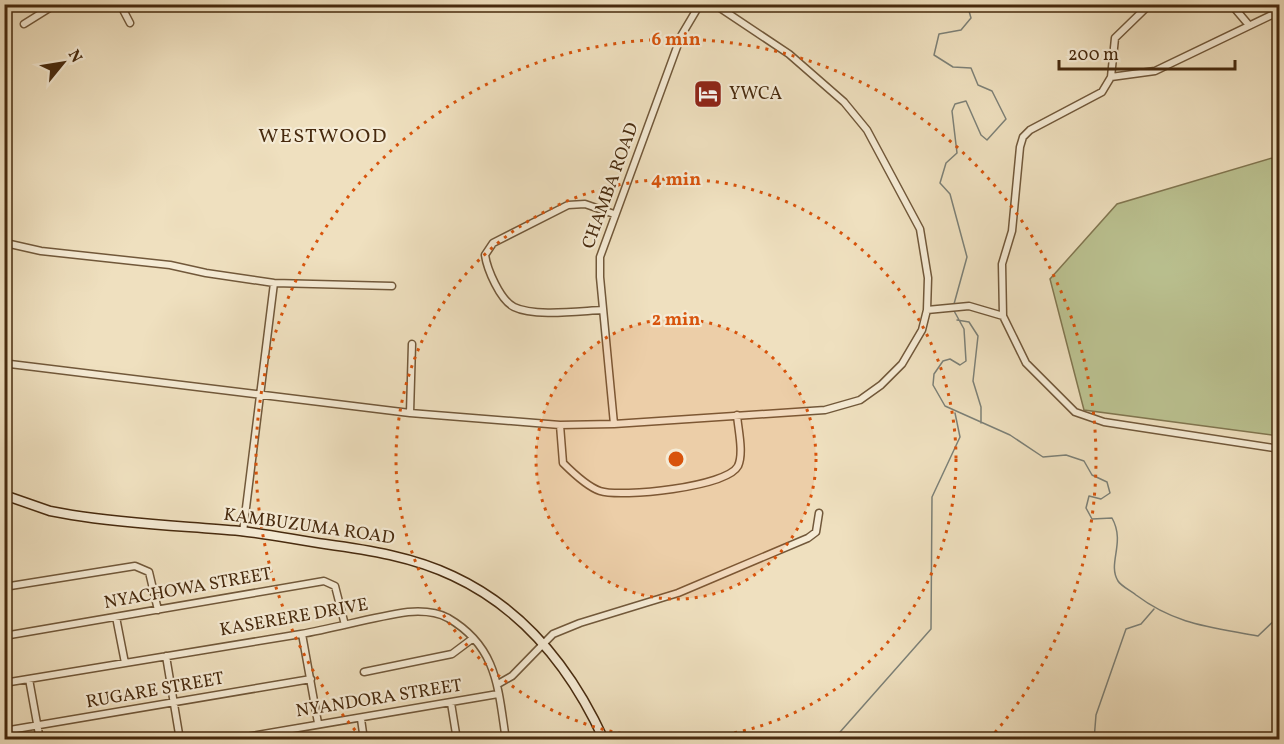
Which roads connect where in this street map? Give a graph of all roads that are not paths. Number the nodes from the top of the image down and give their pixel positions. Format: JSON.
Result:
{"nodes":[{"id":1,"x":56,"y":4,"type":"edge"},
{"id":2,"x":120,"y":4,"type":"edge"},
{"id":3,"x":700,"y":4,"type":"edge"},
{"id":4,"x":714,"y":4,"type":"edge"},
{"id":5,"x":1150,"y":4,"type":"edge"},
{"id":6,"x":1231,"y":4,"type":"edge"},
{"id":7,"x":1280,"y":11,"type":"edge"},
{"id":8,"x":130,"y":23,"type":"dead end"},
{"id":9,"x":24,"y":24,"type":"dead end"},
{"id":10,"x":1248,"y":24,"type":"junction"},
{"id":11,"x":1111,"y":77,"type":"junction"},
{"id":12,"x":615,"y":214,"type":"junction"},
{"id":13,"x":4,"y":239,"type":"edge"},
{"id":14,"x":274,"y":283,"type":"junction"},
{"id":15,"x":392,"y":286,"type":"dead end"},
{"id":16,"x":602,"y":310,"type":"junction"},
{"id":17,"x":927,"y":310,"type":"junction"},
{"id":18,"x":1003,"y":316,"type":"junction"},
{"id":19,"x":412,"y":344,"type":"dead end"},
{"id":20,"x":4,"y":366,"type":"edge"},
{"id":21,"x":259,"y":395,"type":"junction"},
{"id":22,"x":410,"y":413,"type":"junction"},
{"id":23,"x":737,"y":415,"type":"junction"},
{"id":24,"x":560,"y":424,"type":"junction"},
{"id":25,"x":614,"y":424,"type":"junction"},
{"id":26,"x":1280,"y":449,"type":"edge"},
{"id":27,"x":4,"y":495,"type":"edge"},
{"id":28,"x":819,"y":513,"type":"dead end"},
{"id":29,"x":243,"y":532,"type":"junction"},
{"id":30,"x":4,"y":587,"type":"edge"},
{"id":31,"x":158,"y":610,"type":"junction"},
{"id":32,"x":116,"y":617,"type":"junction"},
{"id":33,"x":345,"y":625,"type":"junction"},
{"id":34,"x":302,"y":634,"type":"junction"},
{"id":35,"x":4,"y":636,"type":"edge"},
{"id":36,"x":472,"y":639,"type":"junction"},
{"id":37,"x":545,"y":645,"type":"junction"},
{"id":38,"x":166,"y":656,"type":"junction"},
{"id":39,"x":125,"y":663,"type":"junction"},
{"id":40,"x":364,"y":672,"type":"dead end"},
{"id":41,"x":29,"y":679,"type":"junction"},
{"id":42,"x":311,"y":679,"type":"junction"},
{"id":43,"x":4,"y":683,"type":"edge"},
{"id":44,"x":498,"y":684,"type":"junction"},
{"id":45,"x":498,"y":694,"type":"junction"},
{"id":46,"x":174,"y":702,"type":"junction"},
{"id":47,"x":451,"y":703,"type":"junction"},
{"id":48,"x":361,"y":719,"type":"junction"},
{"id":49,"x":318,"y":723,"type":"junction"},
{"id":50,"x":38,"y":726,"type":"junction"},
{"id":51,"x":4,"y":731,"type":"edge"},
{"id":52,"x":40,"y":740,"type":"edge"},
{"id":53,"x":180,"y":740,"type":"edge"},
{"id":54,"x":228,"y":740,"type":"edge"},
{"id":55,"x":364,"y":740,"type":"edge"},
{"id":56,"x":457,"y":740,"type":"edge"},
{"id":57,"x":506,"y":740,"type":"edge"},
{"id":58,"x":604,"y":740,"type":"edge"}],
"edges":[{"from":1,"to":9,"type":"street"},
{"from":2,"to":8,"type":"street"},
{"from":3,"to":12,"type":"street","name":"CHAMBA ROAD"},
{"from":4,"to":17,"type":"street"},
{"from":5,"to":11,"type":"street"},
{"from":6,"to":10,"type":"street"},
{"from":7,"to":10,"type":"street"},
{"from":10,"to":11,"type":"street"},
{"from":11,"to":18,"type":"street"},
{"from":12,"to":16,"type":"street","name":"CHAMBA ROAD"},
{"from":12,"to":16,"type":"street"},
{"from":13,"to":14,"type":"street"},
{"from":14,"to":15,"type":"street"},
{"from":14,"to":21,"type":"street"},
{"from":16,"to":25,"type":"street","name":"CHAMBA ROAD"},
{"from":17,"to":18,"type":"street"},
{"from":17,"to":23,"type":"street"},
{"from":18,"to":26,"type":"street"},
{"from":19,"to":22,"type":"street"},
{"from":20,"to":21,"type":"street"},
{"from":21,"to":22,"type":"street"},
{"from":21,"to":29,"type":"street"},
{"from":22,"to":24,"type":"street"},
{"from":23,"to":24,"type":"street"},
{"from":23,"to":25,"type":"street"},
{"from":24,"to":25,"type":"street"},
{"from":27,"to":29,"type":"main road","name":"KAMBUZUMA ROAD"},
{"from":28,"to":37,"type":"street"},
{"from":29,"to":37,"type":"main road","name":"KAMBUZUMA ROAD"},
{"from":30,"to":31,"type":"street"},
{"from":31,"to":32,"type":"street","name":"NYACHOWA STREET"},
{"from":31,"to":33,"type":"street","name":"NYACHOWA STREET"},
{"from":32,"to":35,"type":"street","name":"NYACHOWA STREET"},
{"from":32,"to":39,"type":"street"},
{"from":33,"to":34,"type":"street","name":"KASERERE DRIVE"},
{"from":33,"to":36,"type":"street","name":"KASERERE DRIVE"},
{"from":34,"to":38,"type":"street","name":"KASERERE DRIVE"},
{"from":34,"to":42,"type":"street"},
{"from":36,"to":40,"type":"street"},
{"from":36,"to":44,"type":"street","name":"KASERERE DRIVE"},
{"from":37,"to":44,"type":"street"},
{"from":37,"to":58,"type":"main road","name":"KAMBUZUMA ROAD"},
{"from":38,"to":39,"type":"street","name":"KASERERE DRIVE"},
{"from":38,"to":46,"type":"street"},
{"from":39,"to":41,"type":"street","name":"KASERERE DRIVE"},
{"from":41,"to":43,"type":"street","name":"KASERERE DRIVE"},
{"from":41,"to":50,"type":"street"},
{"from":42,"to":46,"type":"street","name":"RUGARE STREET"},
{"from":42,"to":49,"type":"street"},
{"from":44,"to":45,"type":"street","name":"KASERERE DRIVE"},
{"from":45,"to":47,"type":"street","name":"NYANDORA STREET"},
{"from":45,"to":57,"type":"street","name":"KASERERE DRIVE"},
{"from":46,"to":50,"type":"street","name":"RUGARE STREET"},
{"from":46,"to":53,"type":"street"},
{"from":47,"to":48,"type":"street","name":"NYANDORA STREET"},
{"from":47,"to":56,"type":"street"},
{"from":48,"to":49,"type":"street","name":"NYANDORA STREET"},
{"from":48,"to":55,"type":"street"},
{"from":49,"to":54,"type":"street","name":"NYANDORA STREET"},
{"from":50,"to":51,"type":"street","name":"RUGARE STREET"},
{"from":50,"to":52,"type":"street"}]}
